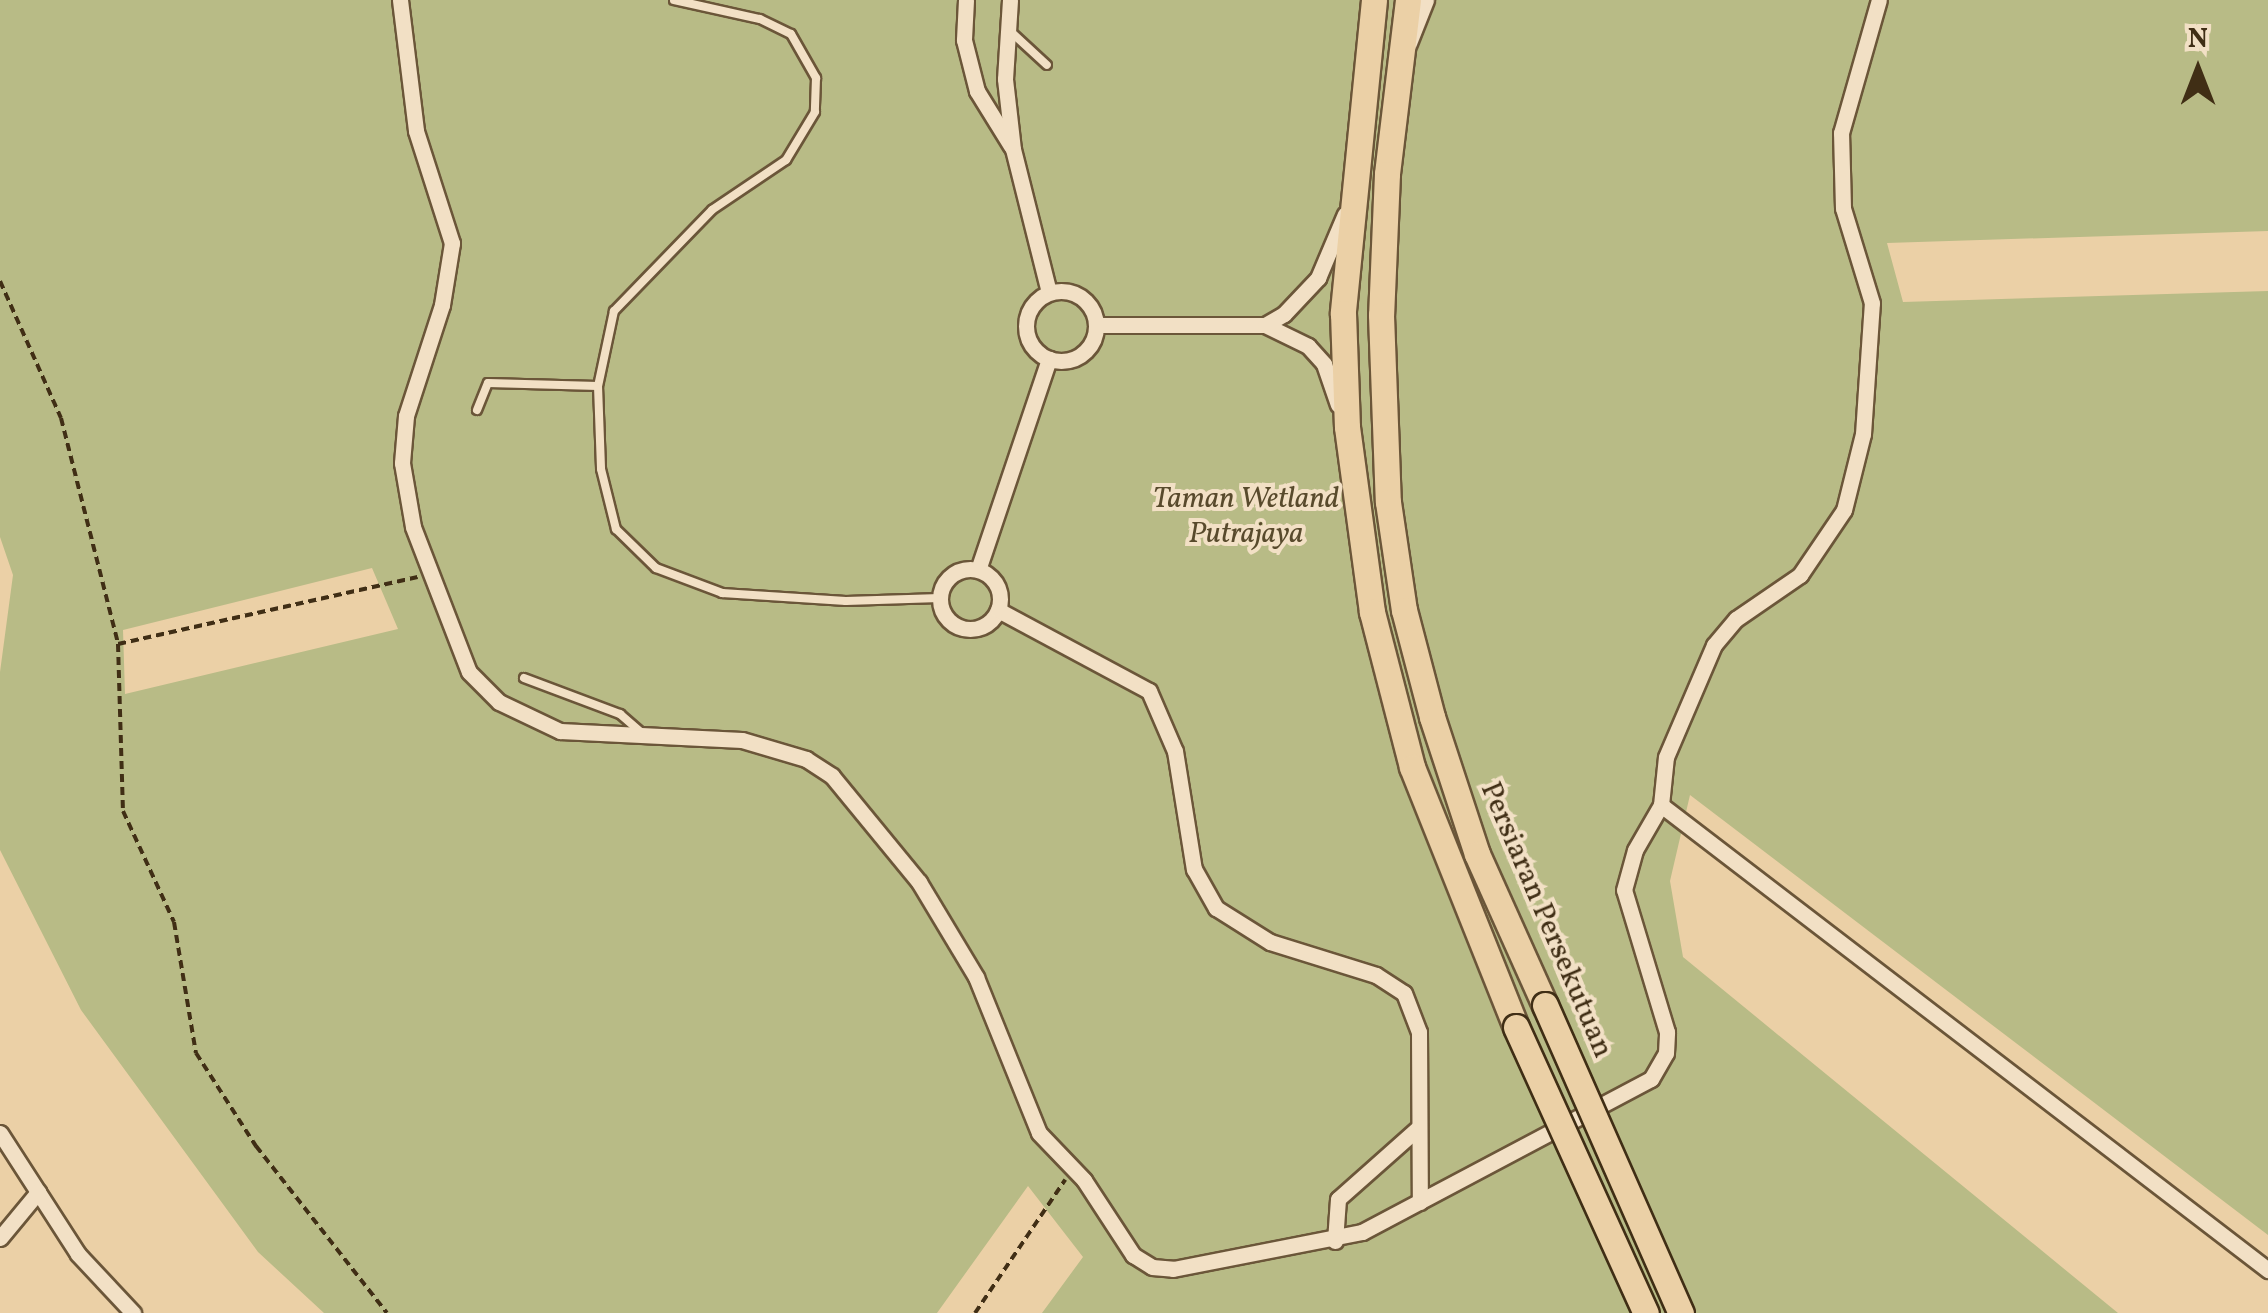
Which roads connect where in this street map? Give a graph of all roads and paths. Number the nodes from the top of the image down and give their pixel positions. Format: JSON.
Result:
{"nodes":[{"id":1,"x":400,"y":0,"type":"edge"},
{"id":2,"x":674,"y":0,"type":"edge"},
{"id":3,"x":966,"y":0,"type":"edge"},
{"id":4,"x":1010,"y":0,"type":"edge"},
{"id":5,"x":1374,"y":0,"type":"edge"},
{"id":6,"x":1408,"y":0,"type":"edge"},
{"id":7,"x":1426,"y":0,"type":"edge"},
{"id":8,"x":1879,"y":0,"type":"edge"},
{"id":9,"x":1006,"y":28,"type":"junction"},
{"id":10,"x":1400,"y":62,"type":"junction"},
{"id":11,"x":1047,"y":65,"type":"dead end"},
{"id":12,"x":1013,"y":150,"type":"junction"},
{"id":13,"x":1355,"y":190,"type":"junction"},
{"id":14,"x":0,"y":281,"type":"edge"},
{"id":15,"x":1050,"y":292,"type":"junction"},
{"id":16,"x":1096,"y":325,"type":"junction"},
{"id":17,"x":1265,"y":325,"type":"junction"},
{"id":18,"x":1050,"y":360,"type":"junction"},
{"id":19,"x":598,"y":386,"type":"junction"},
{"id":20,"x":476,"y":410,"type":"dead end"},
{"id":21,"x":1347,"y":428,"type":"junction"},
{"id":22,"x":978,"y":570,"type":"junction"},
{"id":23,"x":431,"y":574,"type":"junction"},
{"id":24,"x":940,"y":598,"type":"junction"},
{"id":25,"x":998,"y":610,"type":"junction"},
{"id":26,"x":118,"y":644,"type":"junction"},
{"id":27,"x":524,"y":678,"type":"dead end"},
{"id":28,"x":649,"y":740,"type":"junction"},
{"id":29,"x":1661,"y":805,"type":"junction"},
{"id":30,"x":1419,"y":1127,"type":"junction"},
{"id":31,"x":0,"y":1133,"type":"edge"},
{"id":32,"x":1073,"y":1168,"type":"junction"},
{"id":33,"x":38,"y":1192,"type":"junction"},
{"id":34,"x":1420,"y":1202,"type":"junction"},
{"id":35,"x":0,"y":1238,"type":"edge"},
{"id":36,"x":1335,"y":1241,"type":"junction"},
{"id":37,"x":2268,"y":1270,"type":"edge"},
{"id":38,"x":132,"y":1313,"type":"edge"},
{"id":39,"x":388,"y":1313,"type":"edge"},
{"id":40,"x":975,"y":1313,"type":"edge"},
{"id":41,"x":1646,"y":1313,"type":"edge"},
{"id":42,"x":1681,"y":1313,"type":"edge"}],
"edges":[{"from":1,"to":23,"type":"street"},
{"from":2,"to":19,"type":"lane"},
{"from":3,"to":12,"type":"street"},
{"from":4,"to":9,"type":"street"},
{"from":5,"to":13,"type":"main road"},
{"from":6,"to":10,"type":"main road","name":"Persiaran Persekutuan"},
{"from":7,"to":10,"type":"street"},
{"from":8,"to":29,"type":"street"},
{"from":9,"to":11,"type":"lane"},
{"from":9,"to":12,"type":"street"},
{"from":10,"to":42,"type":"main road","name":"Persiaran Persekutuan","bridge":true},
{"from":12,"to":15,"type":"street"},
{"from":13,"to":17,"type":"street"},
{"from":13,"to":21,"type":"main road"},
{"from":14,"to":26,"type":"path"},
{"from":15,"to":16,"type":"street"},
{"from":15,"to":18,"type":"street"},
{"from":16,"to":17,"type":"street"},
{"from":16,"to":18,"type":"street"},
{"from":17,"to":21,"type":"street"},
{"from":18,"to":22,"type":"street"},
{"from":19,"to":20,"type":"lane"},
{"from":19,"to":24,"type":"lane"},
{"from":21,"to":41,"type":"main road","bridge":true},
{"from":22,"to":24,"type":"street"},
{"from":22,"to":25,"type":"street"},
{"from":23,"to":26,"type":"path"},
{"from":23,"to":28,"type":"street"},
{"from":24,"to":25,"type":"street"},
{"from":25,"to":30,"type":"street"},
{"from":26,"to":39,"type":"path"},
{"from":27,"to":28,"type":"lane"},
{"from":28,"to":32,"type":"street"},
{"from":29,"to":34,"type":"street"},
{"from":29,"to":37,"type":"street"},
{"from":30,"to":34,"type":"street"},
{"from":30,"to":36,"type":"street"},
{"from":31,"to":33,"type":"street"},
{"from":32,"to":36,"type":"street"},
{"from":32,"to":40,"type":"path"},
{"from":33,"to":35,"type":"street"},
{"from":33,"to":38,"type":"street"},
{"from":34,"to":36,"type":"street"}]}
